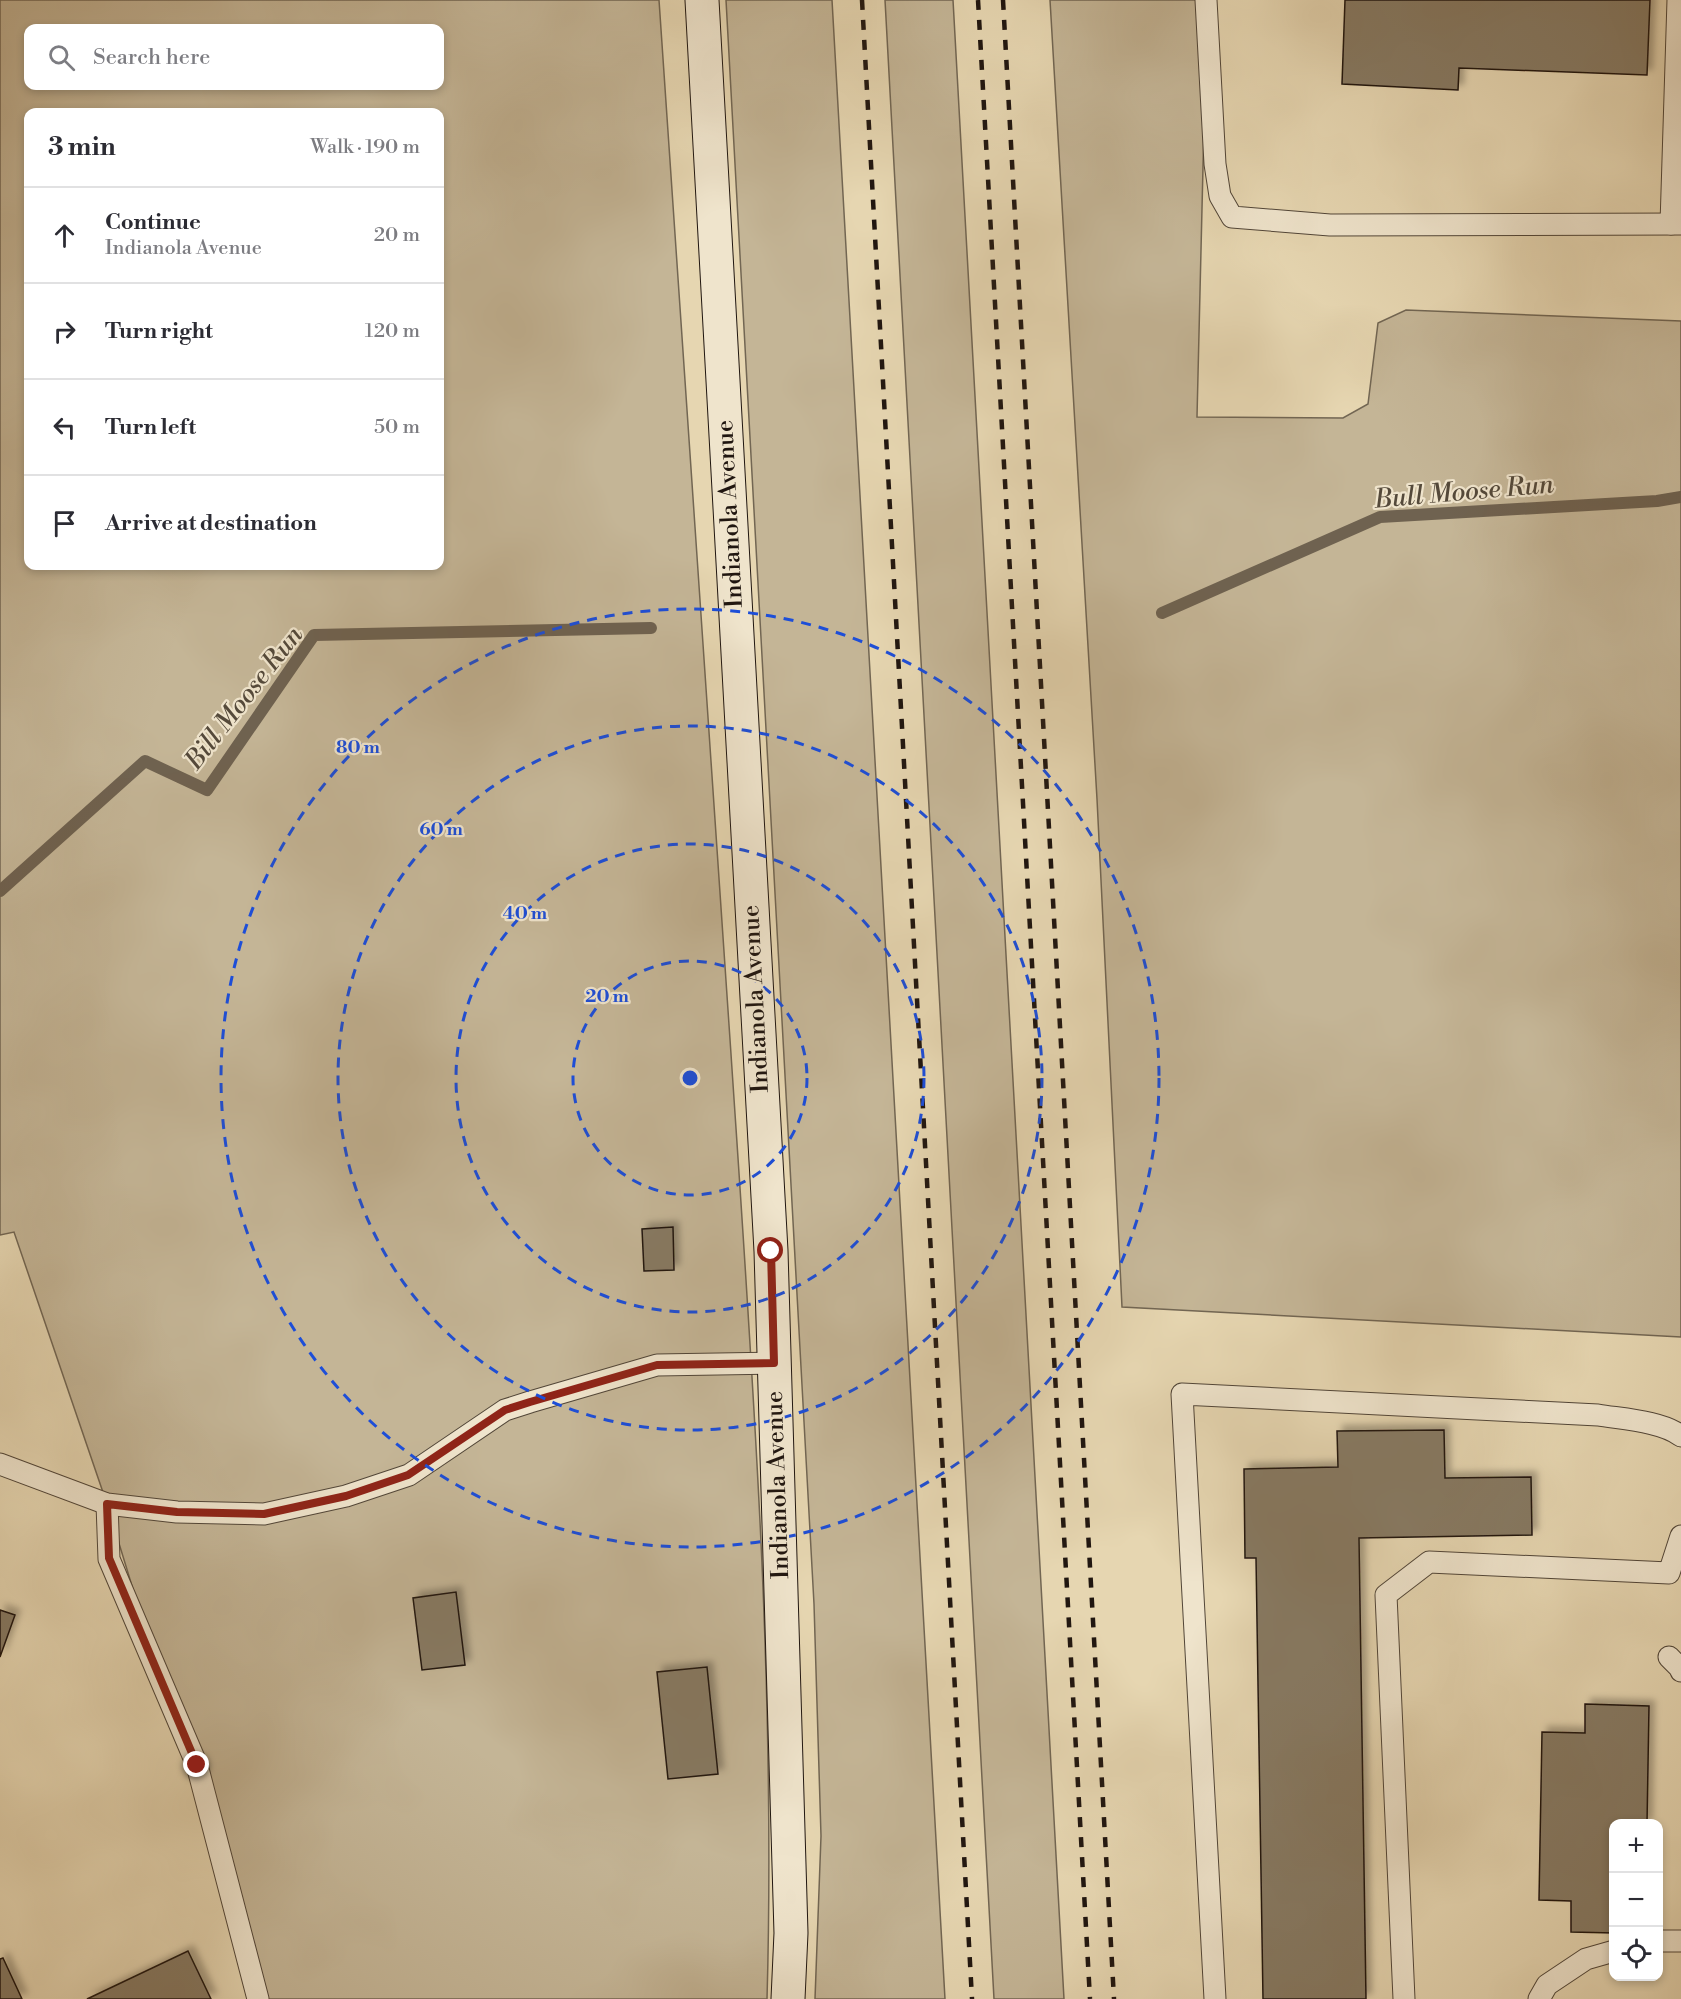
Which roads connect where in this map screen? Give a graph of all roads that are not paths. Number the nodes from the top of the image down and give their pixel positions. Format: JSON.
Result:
{"nodes":[{"id":1,"x":702,"y":0,"type":"edge"},
{"id":2,"x":1206,"y":0,"type":"edge"},
{"id":3,"x":1678,"y":0,"type":"edge"},
{"id":4,"x":1676,"y":224,"type":"edge"},
{"id":5,"x":774,"y":1363,"type":"junction"},
{"id":6,"x":1681,"y":1436,"type":"edge"},
{"id":7,"x":0,"y":1464,"type":"edge"},
{"id":8,"x":107,"y":1504,"type":"junction"},
{"id":9,"x":1681,"y":1536,"type":"edge"},
{"id":10,"x":1663,"y":1941,"type":"edge"},
{"id":11,"x":1681,"y":1941,"type":"edge"},
{"id":12,"x":1609,"y":1952,"type":"edge"},
{"id":13,"x":258,"y":1999,"type":"edge"},
{"id":14,"x":788,"y":1999,"type":"edge"},
{"id":15,"x":1215,"y":1999,"type":"edge"},
{"id":16,"x":1404,"y":1999,"type":"edge"},
{"id":17,"x":1539,"y":1999,"type":"edge"}],
"edges":[{"from":1,"to":5,"type":"main road","name":"Indianola Avenue"},
{"from":2,"to":4,"type":"lane"},
{"from":3,"to":4,"type":"lane"},
{"from":5,"to":8,"type":"lane"},
{"from":5,"to":14,"type":"main road","name":"Indianola Avenue"},
{"from":6,"to":15,"type":"lane"},
{"from":7,"to":8,"type":"lane"},
{"from":8,"to":13,"type":"lane"},
{"from":9,"to":16,"type":"lane"},
{"from":10,"to":11,"type":"lane"},
{"from":12,"to":17,"type":"lane"}]}
